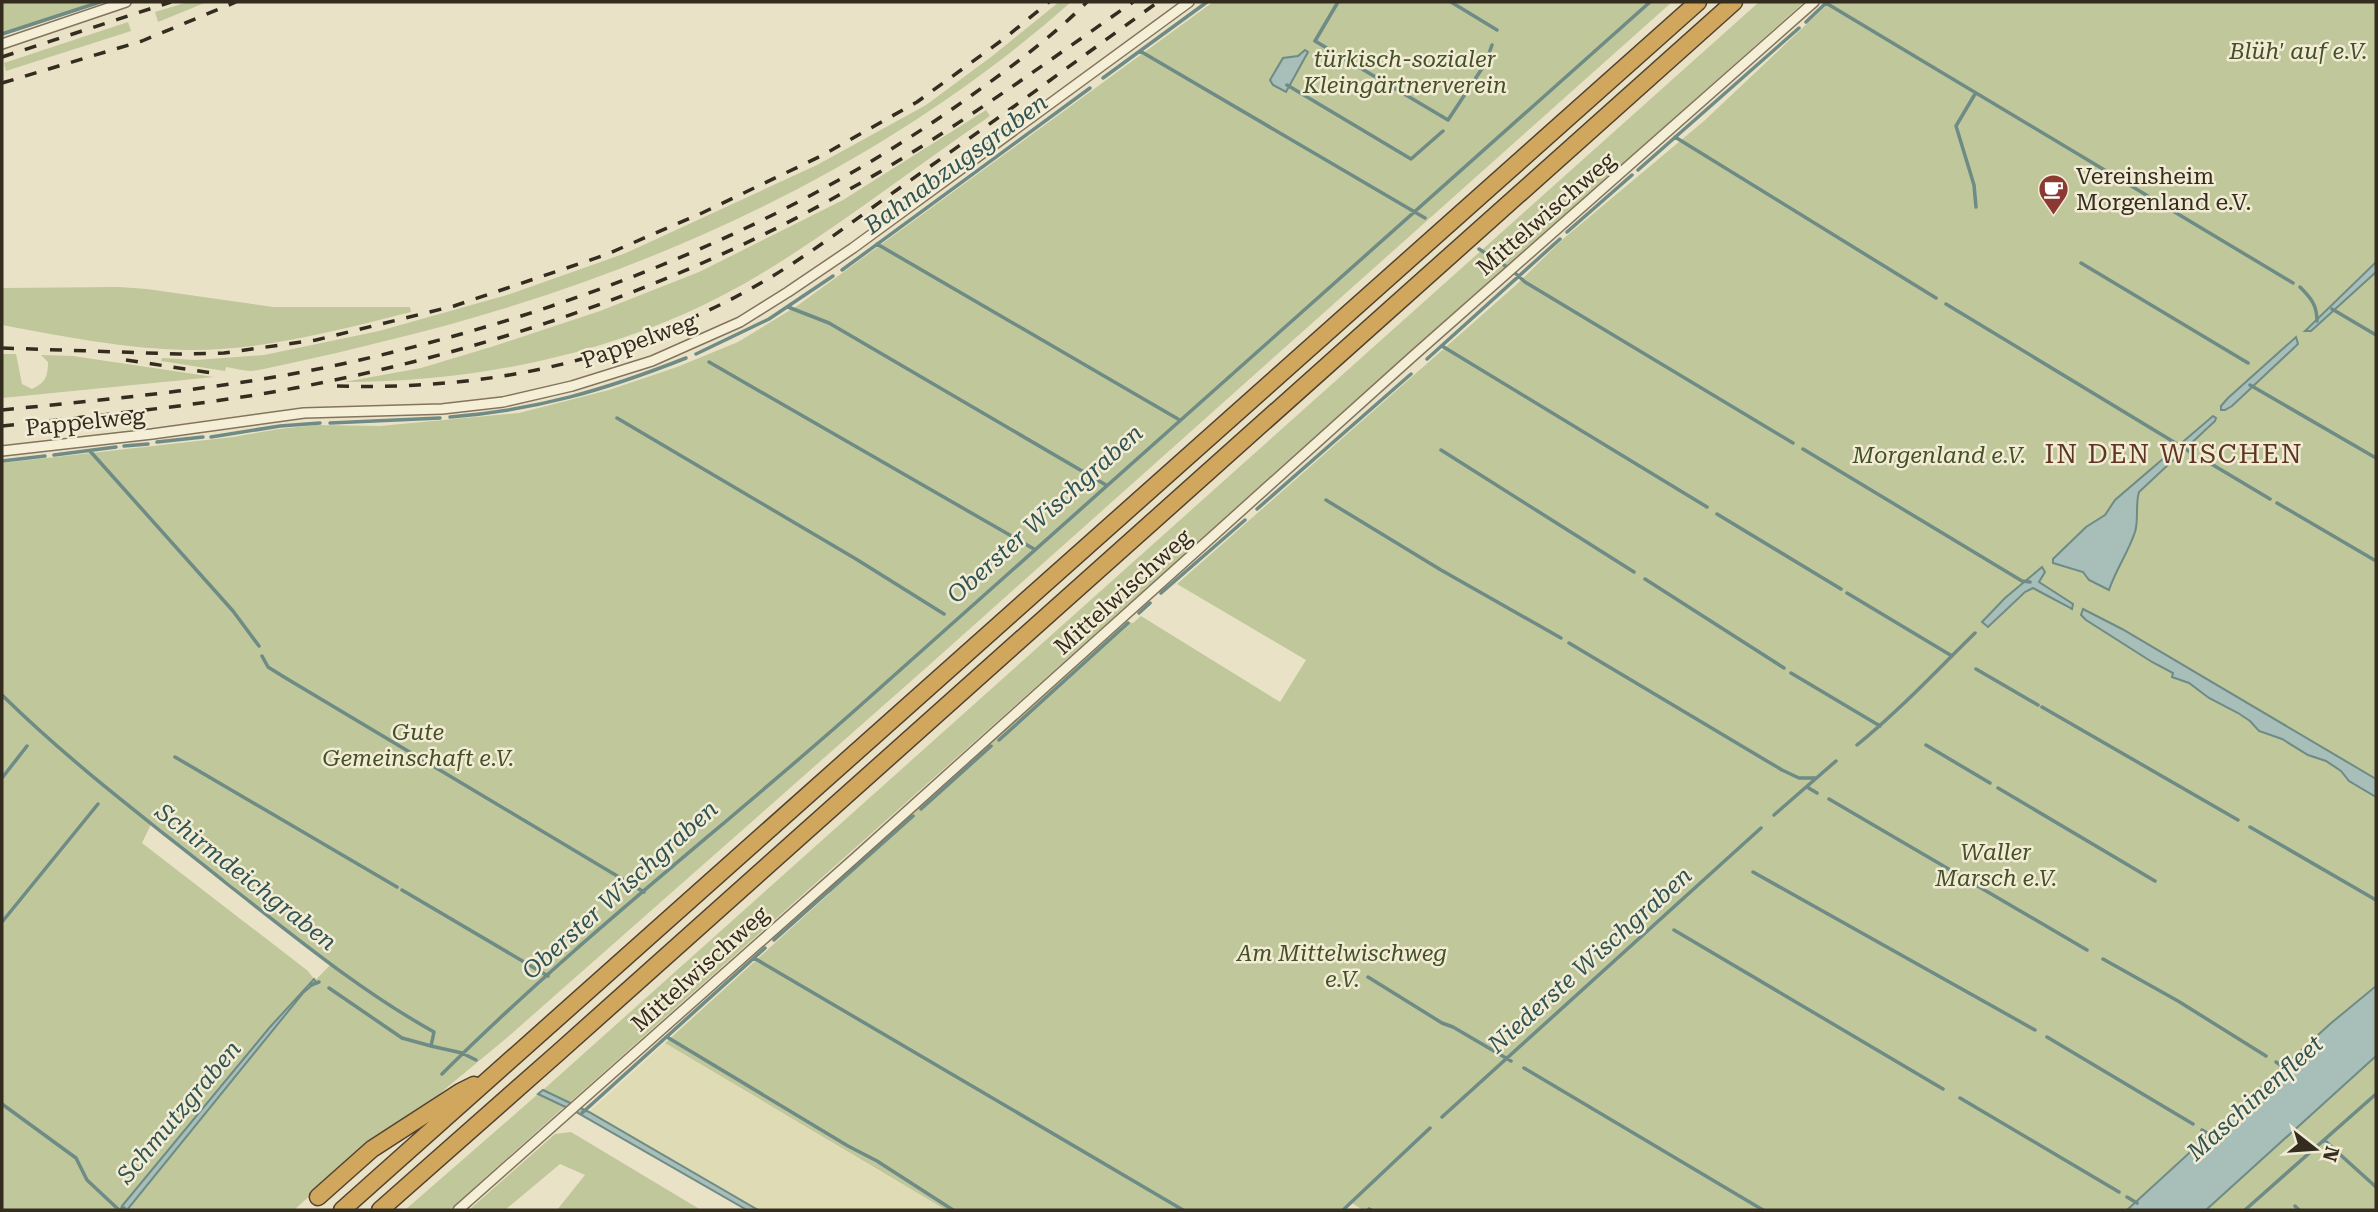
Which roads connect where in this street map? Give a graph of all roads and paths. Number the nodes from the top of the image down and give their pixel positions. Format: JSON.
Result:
{"nodes":[{"id":1,"x":126,"y":2,"type":"edge"},
{"id":2,"x":1188,"y":2,"type":"edge"},
{"id":3,"x":1698,"y":2,"type":"edge"},
{"id":4,"x":1734,"y":2,"type":"edge"},
{"id":5,"x":1814,"y":2,"type":"edge"},
{"id":6,"x":2,"y":44,"type":"edge"},
{"id":7,"x":2,"y":451,"type":"edge"},
{"id":8,"x":492,"y":1077,"type":"junction"},
{"id":9,"x":317,"y":1197,"type":"dead end"},
{"id":10,"x":342,"y":1210,"type":"edge"},
{"id":11,"x":380,"y":1210,"type":"edge"},
{"id":12,"x":458,"y":1210,"type":"edge"}],
"edges":[{"from":1,"to":6,"type":"street"},
{"from":2,"to":7,"type":"street","name":"Pappelweg"},
{"from":3,"to":8,"type":"highway"},
{"from":4,"to":11,"type":"highway"},
{"from":5,"to":12,"type":"street","name":"Mittelwischweg"},
{"from":8,"to":9,"type":"highway"},
{"from":8,"to":10,"type":"highway"}]}
